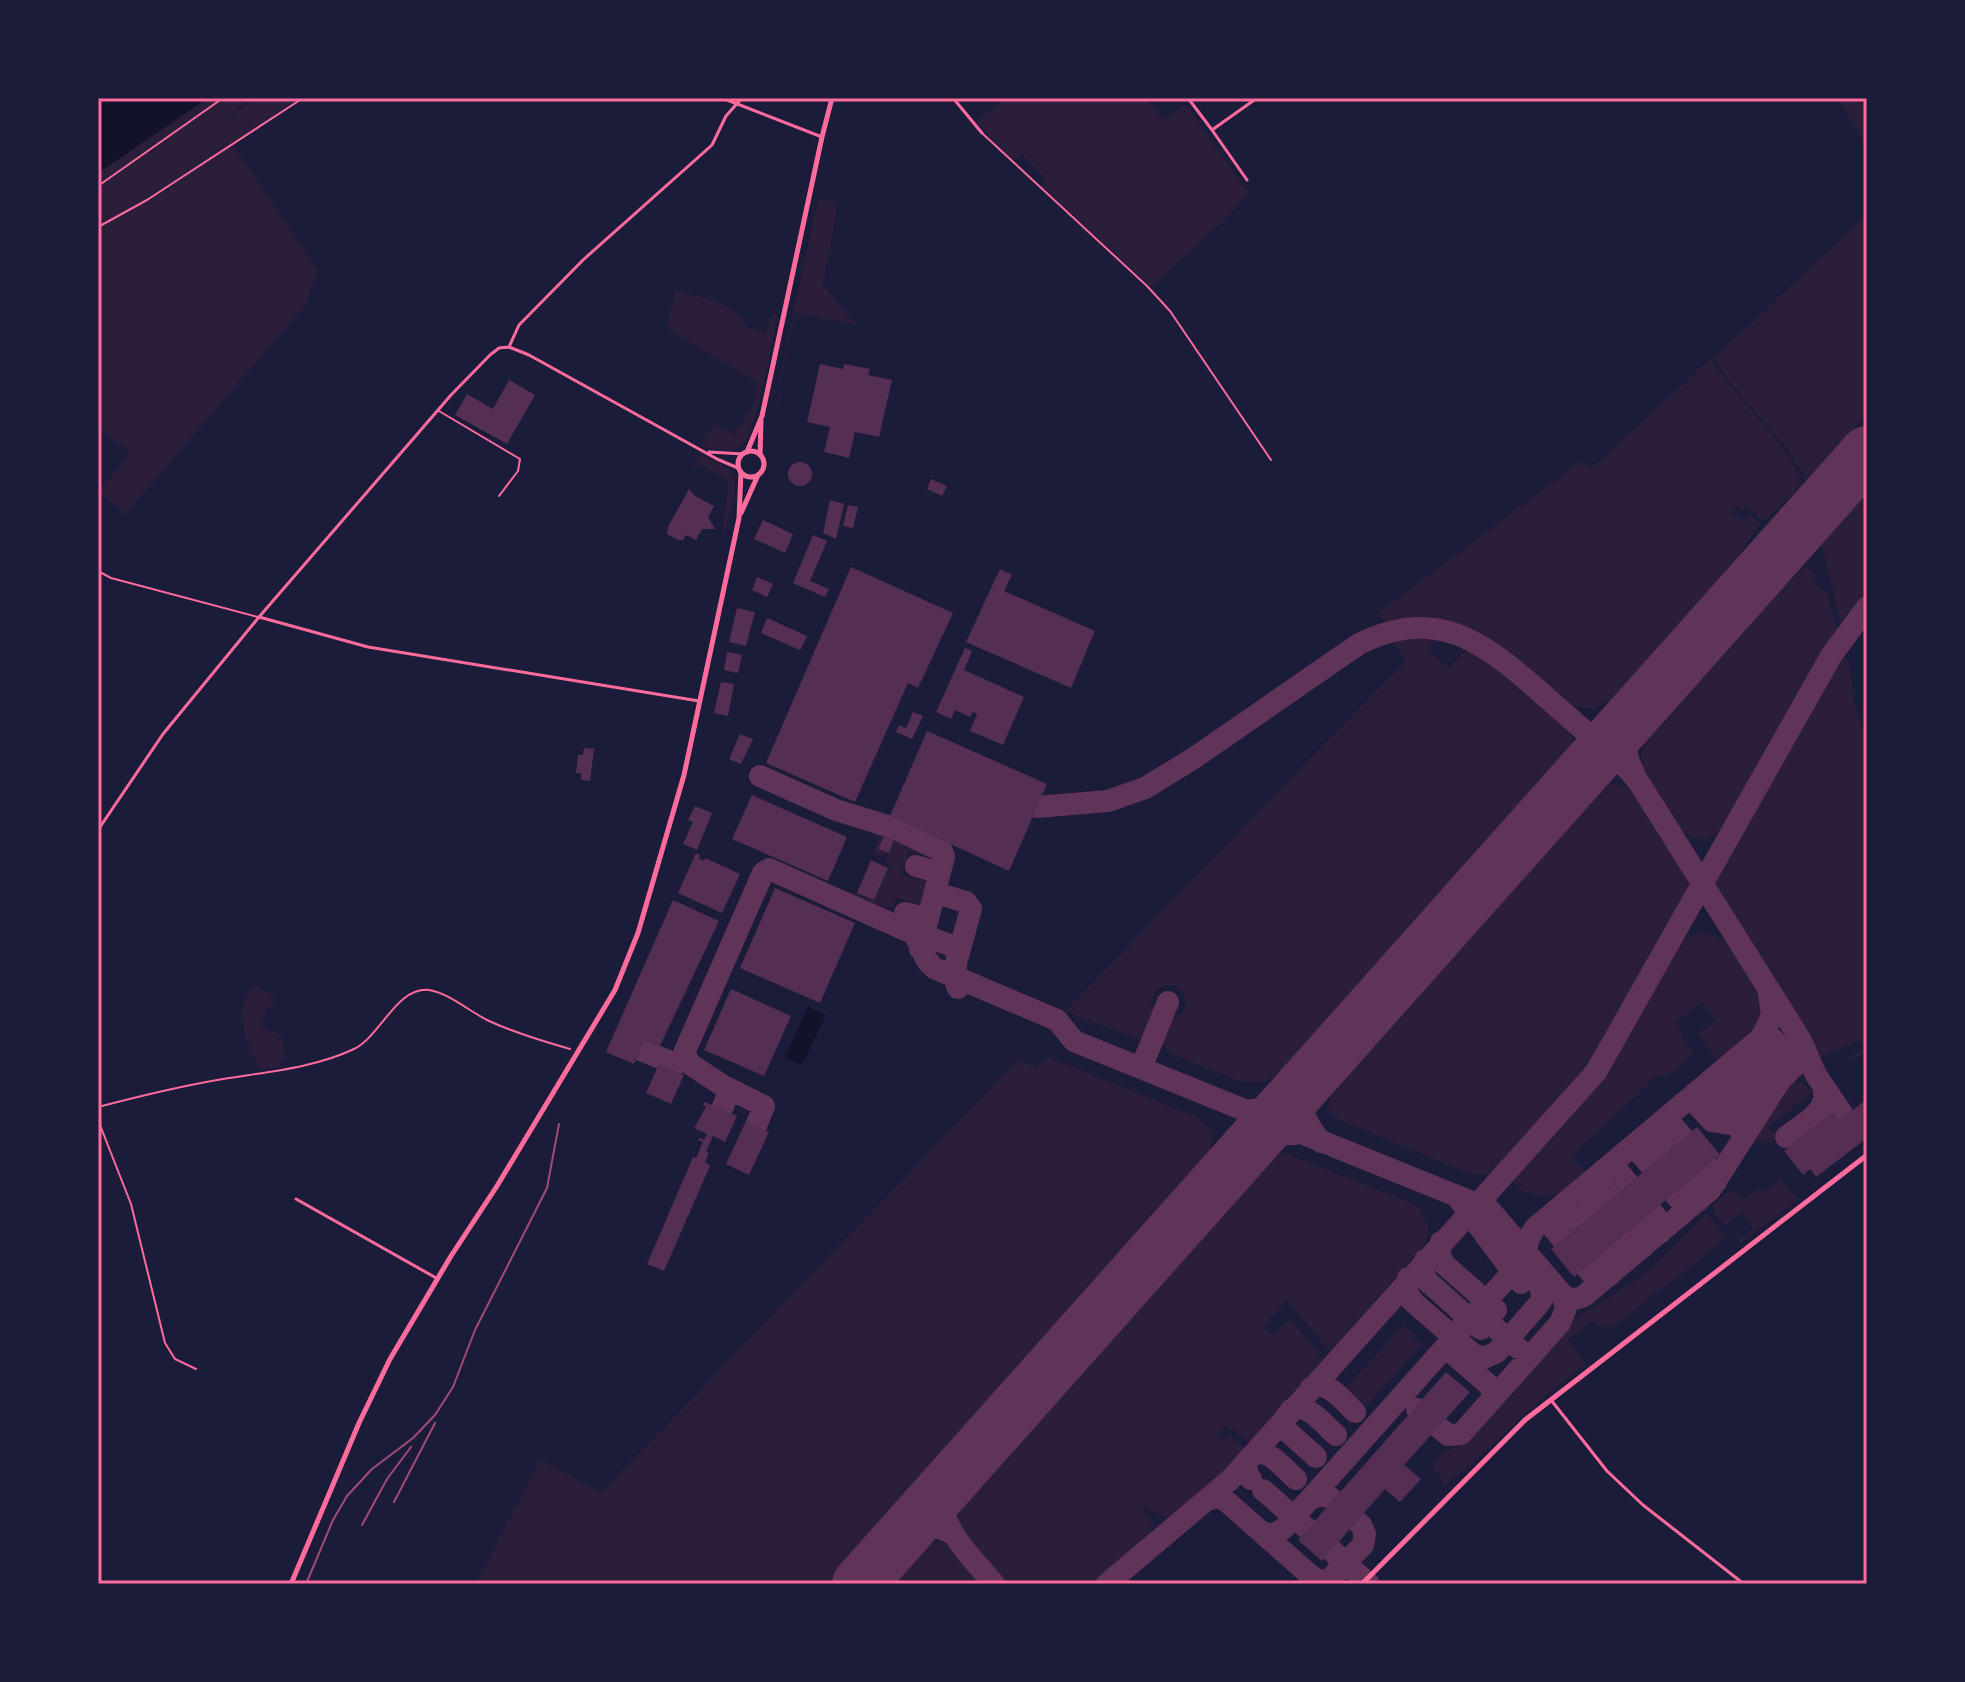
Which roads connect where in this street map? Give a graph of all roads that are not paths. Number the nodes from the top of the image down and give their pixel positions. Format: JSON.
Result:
{"nodes":[{"id":1,"x":722,"y":98,"type":"edge"},
{"id":2,"x":742,"y":98,"type":"edge"},
{"id":3,"x":832,"y":98,"type":"edge"},
{"id":4,"x":953,"y":98,"type":"edge"},
{"id":5,"x":1188,"y":98,"type":"edge"},
{"id":6,"x":1257,"y":98,"type":"edge"},
{"id":7,"x":738,"y":103,"type":"junction"},
{"id":8,"x":1212,"y":130,"type":"junction"},
{"id":9,"x":982,"y":133,"type":"joint"},
{"id":10,"x":822,"y":137,"type":"junction"},
{"id":11,"x":1247,"y":180,"type":"dead end"},
{"id":12,"x":509,"y":347,"type":"junction"},
{"id":13,"x":438,"y":410,"type":"junction"},
{"id":14,"x":762,"y":416,"type":"junction"},
{"id":15,"x":705,"y":452,"type":"junction"},
{"id":16,"x":745,"y":453,"type":"junction"},
{"id":17,"x":760,"y":456,"type":"junction"},
{"id":18,"x":1271,"y":460,"type":"dead end"},
{"id":19,"x":740,"y":470,"type":"junction"},
{"id":20,"x":758,"y":475,"type":"junction"},
{"id":21,"x":499,"y":496,"type":"dead end"},
{"id":22,"x":739,"y":518,"type":"junction"},
{"id":23,"x":98,"y":571,"type":"edge"},
{"id":24,"x":259,"y":617,"type":"junction"},
{"id":25,"x":700,"y":701,"type":"junction"},
{"id":26,"x":98,"y":830,"type":"edge"},
{"id":27,"x":1867,"y":1155,"type":"edge"},
{"id":28,"x":296,"y":1199,"type":"dead end"},
{"id":29,"x":438,"y":1279,"type":"junction"},
{"id":30,"x":1551,"y":1399,"type":"junction"},
{"id":31,"x":291,"y":1584,"type":"edge"},
{"id":32,"x":1362,"y":1584,"type":"edge"},
{"id":33,"x":1744,"y":1584,"type":"edge"}],
"edges":[{"from":1,"to":7,"type":"street"},
{"from":2,"to":7,"type":"street"},
{"from":3,"to":10,"type":"main road"},
{"from":4,"to":9,"type":"street"},
{"from":5,"to":8,"type":"street"},
{"from":6,"to":8,"type":"street"},
{"from":7,"to":10,"type":"street"},
{"from":7,"to":12,"type":"street"},
{"from":8,"to":11,"type":"street"},
{"from":9,"to":18,"type":"lane"},
{"from":10,"to":14,"type":"main road"},
{"from":12,"to":13,"type":"street"},
{"from":12,"to":15,"type":"street"},
{"from":13,"to":21,"type":"lane"},
{"from":13,"to":24,"type":"street"},
{"from":14,"to":16,"type":"main road"},
{"from":14,"to":17,"type":"main road"},
{"from":15,"to":16,"type":"street"},
{"from":15,"to":19,"type":"street"},
{"from":16,"to":17,"type":"main road"},
{"from":16,"to":19,"type":"main road"},
{"from":17,"to":20,"type":"main road"},
{"from":19,"to":20,"type":"main road"},
{"from":19,"to":22,"type":"main road"},
{"from":20,"to":22,"type":"main road"},
{"from":22,"to":25,"type":"main road"},
{"from":23,"to":24,"type":"lane"},
{"from":24,"to":25,"type":"street"},
{"from":24,"to":26,"type":"street"},
{"from":25,"to":29,"type":"main road"},
{"from":27,"to":30,"type":"main road"},
{"from":28,"to":29,"type":"street"},
{"from":29,"to":31,"type":"main road"},
{"from":30,"to":32,"type":"main road"},
{"from":30,"to":33,"type":"street"}]}
